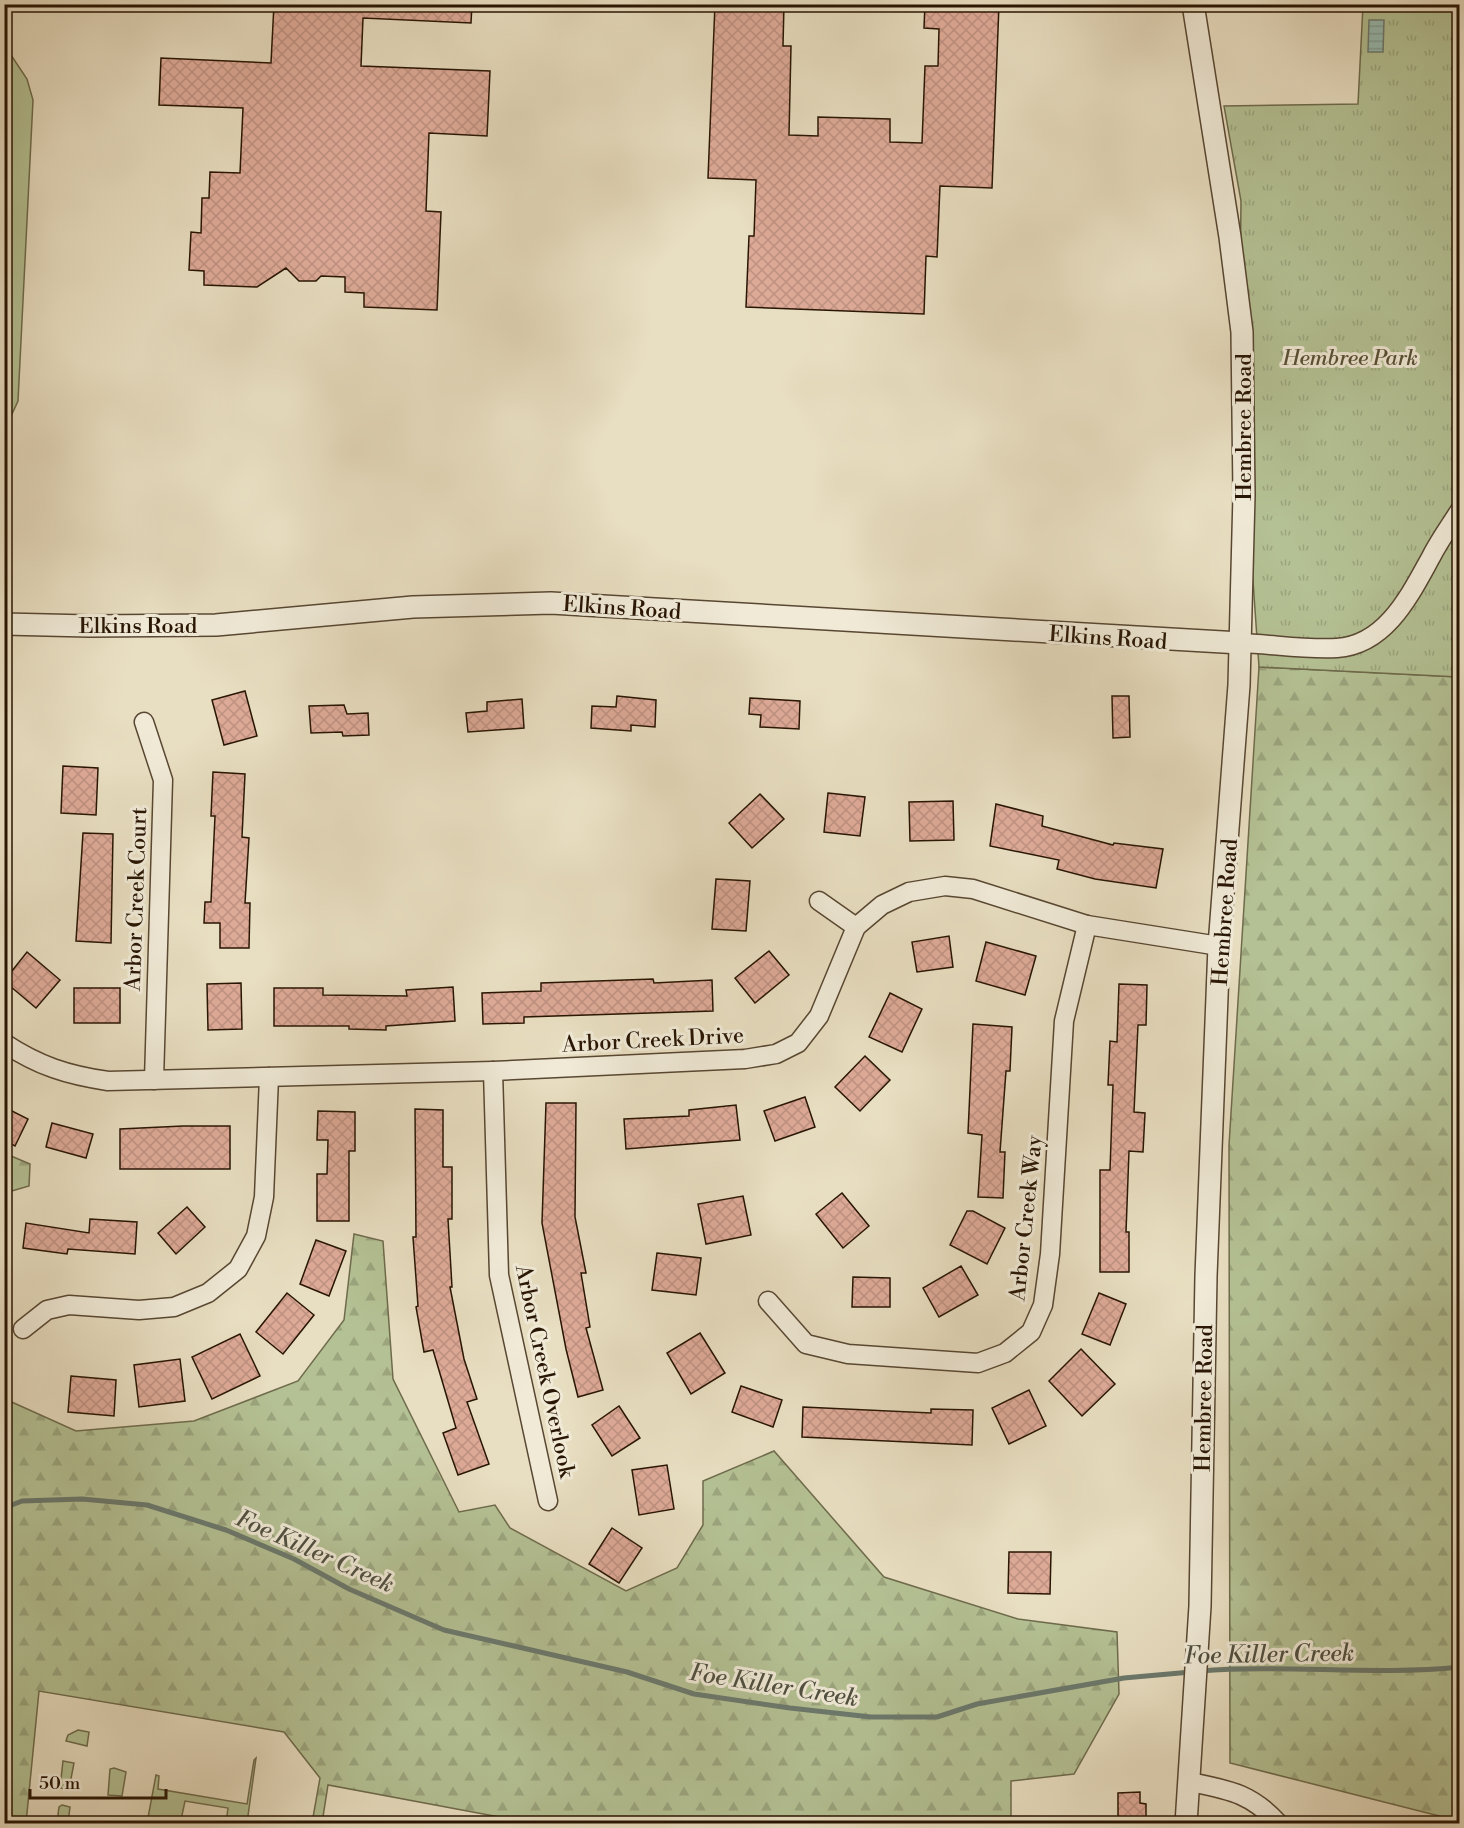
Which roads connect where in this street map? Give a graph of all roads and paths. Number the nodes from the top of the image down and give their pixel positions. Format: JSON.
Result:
{"nodes":[{"id":1,"x":1193,"y":4,"type":"edge"},
{"id":2,"x":1460,"y":510,"type":"edge"},
{"id":3,"x":4,"y":624,"type":"edge"},
{"id":4,"x":1240,"y":643,"type":"junction"},
{"id":5,"x":144,"y":722,"type":"dead end"},
{"id":6,"x":819,"y":902,"type":"dead end"},
{"id":7,"x":1087,"y":925,"type":"junction"},
{"id":8,"x":856,"y":927,"type":"junction"},
{"id":9,"x":1220,"y":946,"type":"junction"},
{"id":10,"x":4,"y":1043,"type":"edge"},
{"id":11,"x":493,"y":1071,"type":"junction"},
{"id":12,"x":269,"y":1077,"type":"junction"},
{"id":13,"x":154,"y":1080,"type":"junction"},
{"id":14,"x":768,"y":1301,"type":"dead end"},
{"id":15,"x":23,"y":1329,"type":"dead end"},
{"id":16,"x":548,"y":1501,"type":"dead end"},
{"id":17,"x":1190,"y":1782,"type":"junction"},
{"id":18,"x":1186,"y":1824,"type":"edge"},
{"id":19,"x":1279,"y":1824,"type":"edge"}],
"edges":[{"from":1,"to":4,"type":"street","name":"Hembree Road"},
{"from":2,"to":4,"type":"street"},
{"from":3,"to":4,"type":"street","name":"Elkins Road"},
{"from":4,"to":9,"type":"street","name":"Hembree Road"},
{"from":5,"to":13,"type":"street","name":"Arbor Creek Court"},
{"from":6,"to":8,"type":"street"},
{"from":7,"to":8,"type":"street","name":"Arbor Creek Drive"},
{"from":7,"to":9,"type":"street","name":"Arbor Creek Drive"},
{"from":7,"to":14,"type":"street","name":"Arbor Creek Way"},
{"from":8,"to":11,"type":"street","name":"Arbor Creek Drive"},
{"from":9,"to":17,"type":"street","name":"Hembree Road"},
{"from":10,"to":13,"type":"street","name":"Arbor Creek Drive"},
{"from":11,"to":12,"type":"street","name":"Arbor Creek Drive"},
{"from":11,"to":16,"type":"street","name":"Arbor Creek Overlook"},
{"from":12,"to":13,"type":"street","name":"Arbor Creek Drive"},
{"from":12,"to":15,"type":"street"},
{"from":17,"to":18,"type":"street","name":"Hembree Road"},
{"from":17,"to":19,"type":"street"}]}
